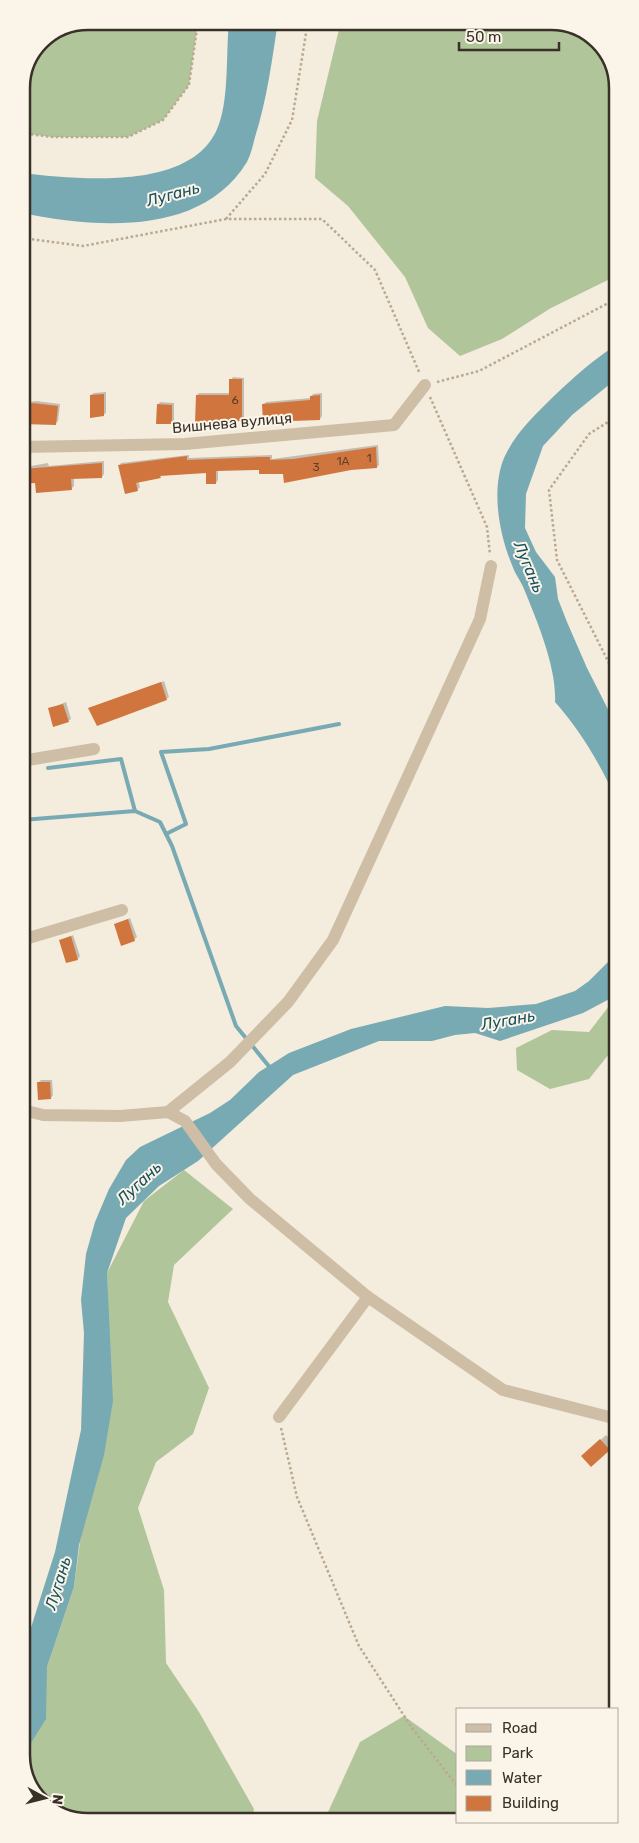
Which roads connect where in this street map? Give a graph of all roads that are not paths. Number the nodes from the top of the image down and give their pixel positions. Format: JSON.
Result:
{"nodes":[{"id":1,"x":425,"y":385,"type":"road end"},
{"id":2,"x":30,"y":447,"type":"edge"},
{"id":3,"x":491,"y":566,"type":"road end"},
{"id":4,"x":94,"y":748,"type":"dead end"},
{"id":5,"x":30,"y":760,"type":"edge"},
{"id":6,"x":122,"y":910,"type":"dead end"},
{"id":7,"x":30,"y":938,"type":"edge"},
{"id":8,"x":30,"y":1112,"type":"edge"},
{"id":9,"x":168,"y":1112,"type":"junction"},
{"id":10,"x":368,"y":1297,"type":"junction"},
{"id":11,"x":279,"y":1417,"type":"road end"},
{"id":12,"x":609,"y":1417,"type":"edge"}],
"edges":[{"from":1,"to":2,"type":"street","name":"Вишнева вулиця"},
{"from":3,"to":9,"type":"street"},
{"from":4,"to":5,"type":"street"},
{"from":6,"to":7,"type":"street"},
{"from":8,"to":9,"type":"street"},
{"from":9,"to":10,"type":"street"},
{"from":10,"to":11,"type":"street"},
{"from":10,"to":12,"type":"street"}]}
